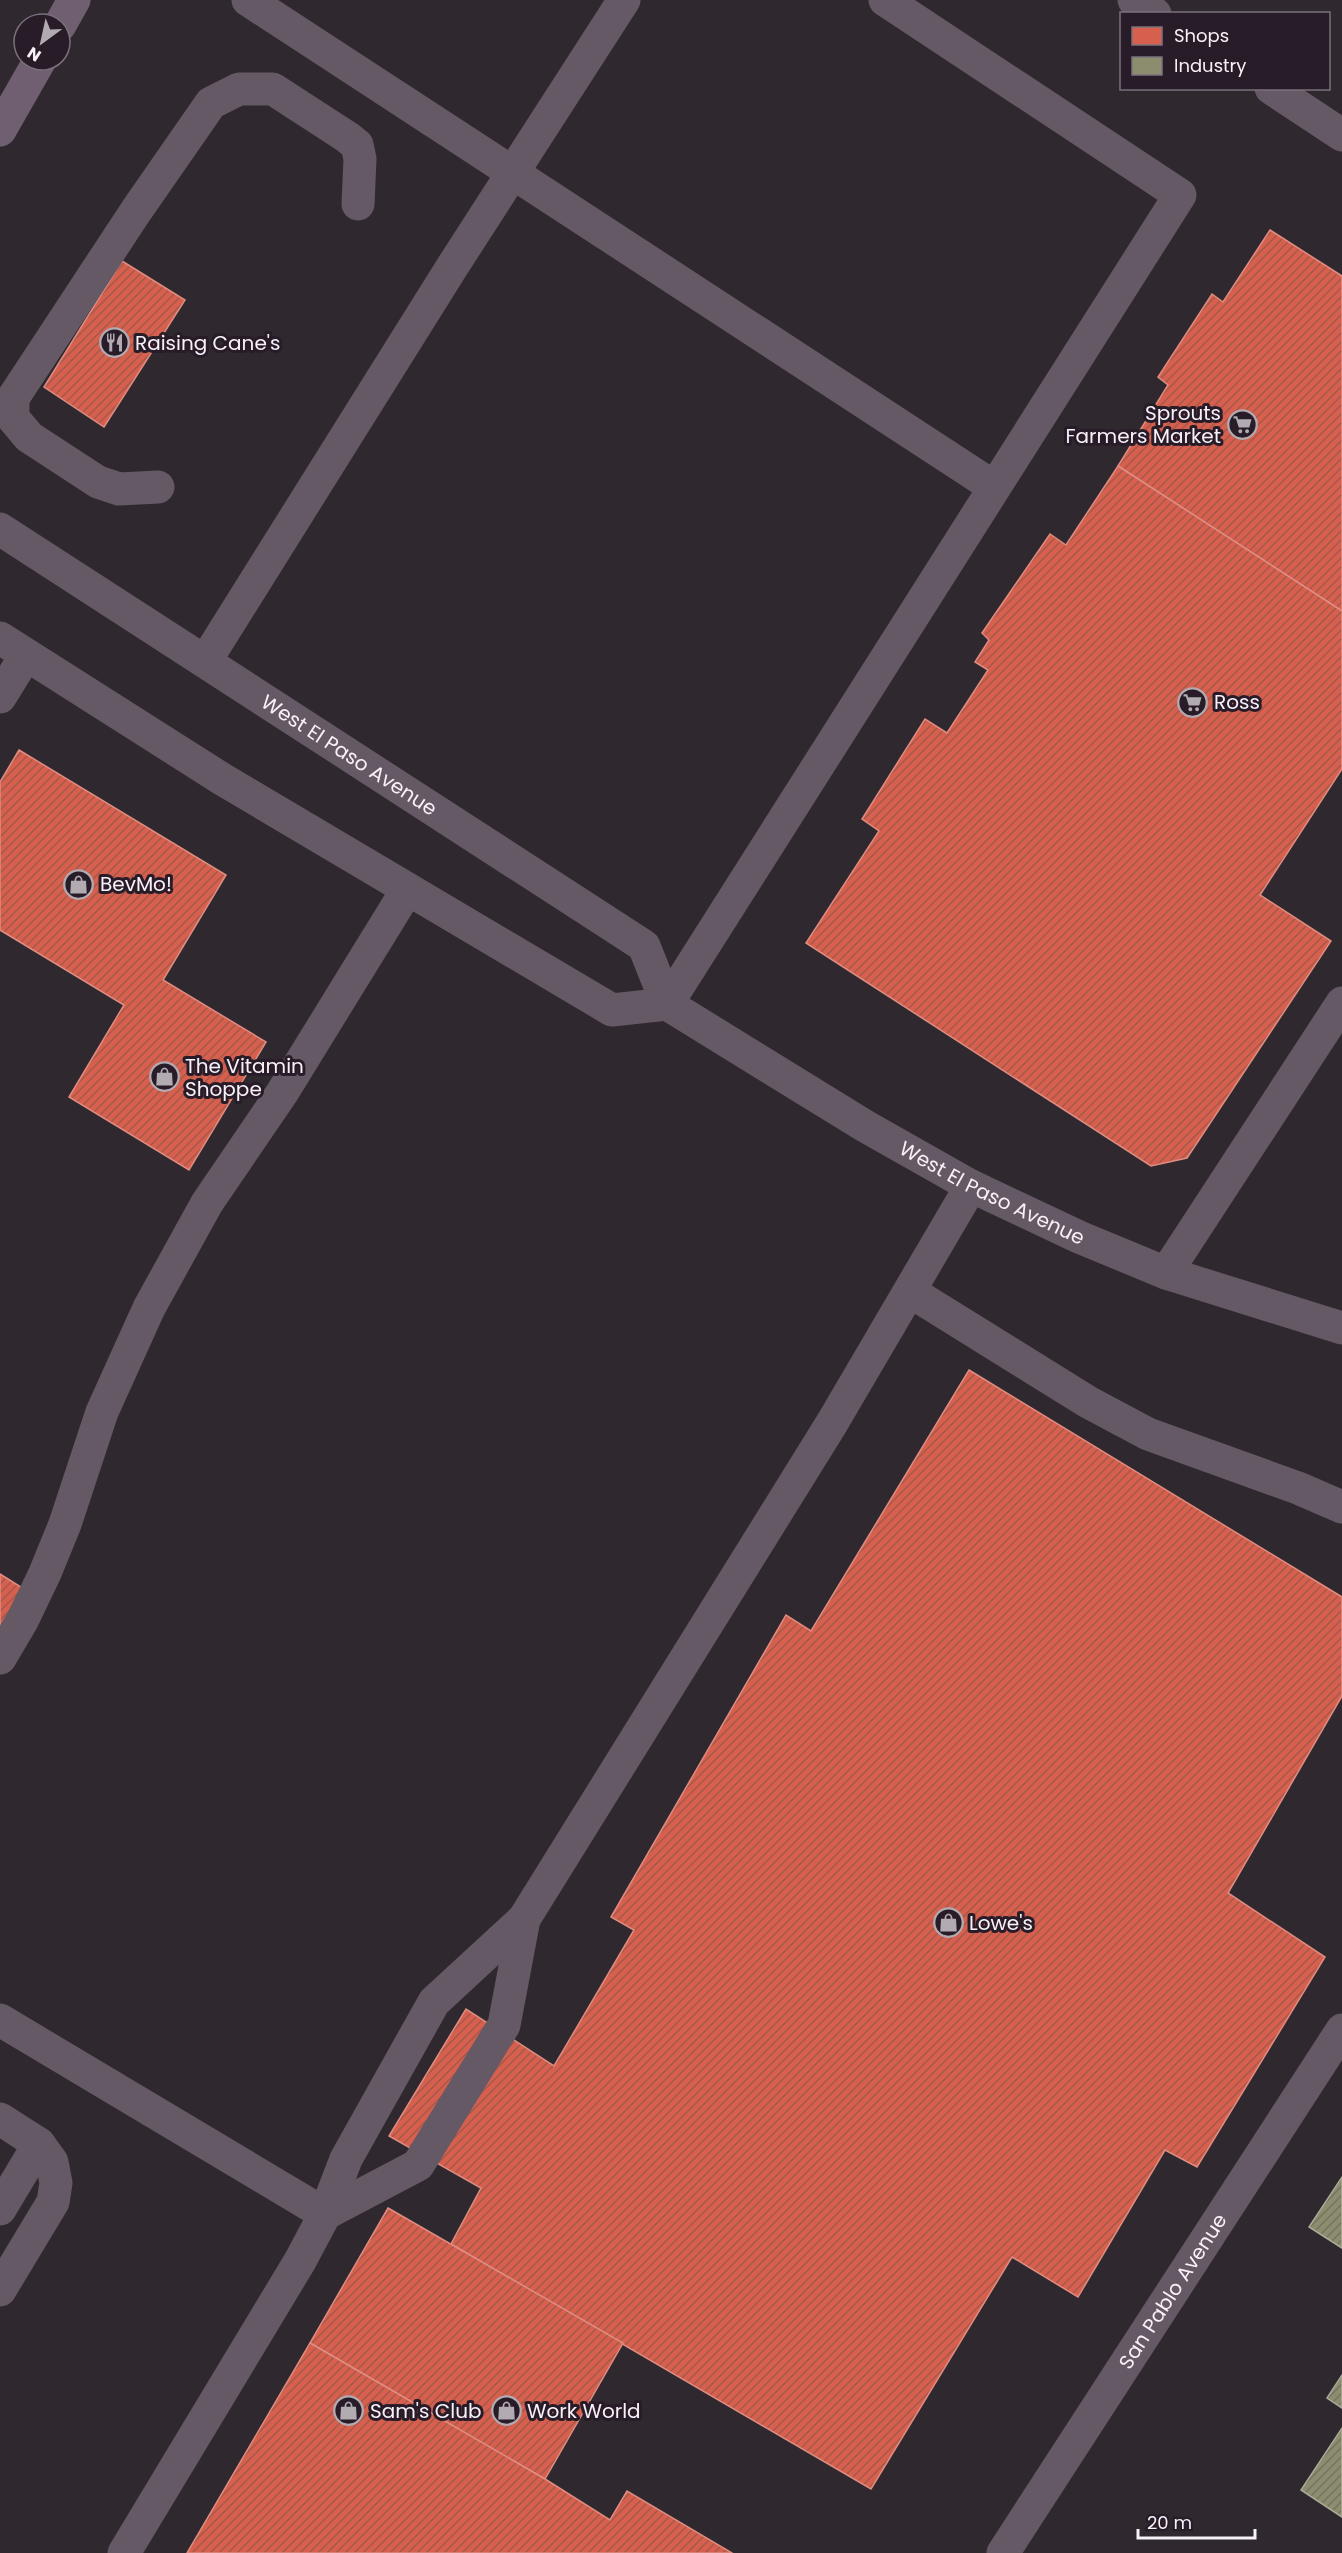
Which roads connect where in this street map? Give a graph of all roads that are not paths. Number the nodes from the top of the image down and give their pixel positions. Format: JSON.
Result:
{"nodes":[{"id":1,"x":249,"y":0,"type":"edge"},
{"id":2,"x":624,"y":0,"type":"edge"},
{"id":3,"x":885,"y":0,"type":"edge"},
{"id":4,"x":1134,"y":0,"type":"edge"},
{"id":5,"x":1152,"y":12,"type":"edge"},
{"id":6,"x":33,"y":72,"type":"edge"},
{"id":7,"x":1274,"y":90,"type":"edge"},
{"id":8,"x":0,"y":130,"type":"edge"},
{"id":9,"x":1342,"y":135,"type":"edge"},
{"id":10,"x":513,"y":172,"type":"junction"},
{"id":11,"x":358,"y":204,"type":"dead end"},
{"id":12,"x":158,"y":487,"type":"dead end"},
{"id":13,"x":994,"y":488,"type":"junction"},
{"id":14,"x":0,"y":529,"type":"edge"},
{"id":15,"x":13,"y":646,"type":"edge"},
{"id":16,"x":206,"y":660,"type":"junction"},
{"id":17,"x":0,"y":697,"type":"edge"},
{"id":18,"x":407,"y":890,"type":"junction"},
{"id":19,"x":667,"y":1004,"type":"junction"},
{"id":20,"x":1342,"y":1004,"type":"edge"},
{"id":21,"x":971,"y":1186,"type":"junction"},
{"id":22,"x":1166,"y":1273,"type":"junction"},
{"id":23,"x":911,"y":1292,"type":"junction"},
{"id":24,"x":1342,"y":1328,"type":"edge"},
{"id":25,"x":1342,"y":1507,"type":"edge"},
{"id":26,"x":0,"y":1658,"type":"edge"},
{"id":27,"x":524,"y":1919,"type":"junction"},
{"id":28,"x":0,"y":2020,"type":"edge"},
{"id":29,"x":1342,"y":2031,"type":"edge"},
{"id":30,"x":2,"y":2124,"type":"edge"},
{"id":31,"x":39,"y":2144,"type":"junction"},
{"id":32,"x":0,"y":2209,"type":"edge"},
{"id":33,"x":325,"y":2214,"type":"junction"},
{"id":34,"x":0,"y":2290,"type":"edge"},
{"id":35,"x":124,"y":2553,"type":"edge"},
{"id":36,"x":1003,"y":2553,"type":"edge"}],
"edges":[{"from":1,"to":10,"type":"street"},
{"from":2,"to":10,"type":"street"},
{"from":3,"to":13,"type":"street"},
{"from":4,"to":5,"type":"street"},
{"from":6,"to":8,"type":"main road"},
{"from":7,"to":9,"type":"street"},
{"from":10,"to":13,"type":"street"},
{"from":10,"to":16,"type":"street"},
{"from":11,"to":12,"type":"street"},
{"from":13,"to":19,"type":"street"},
{"from":14,"to":16,"type":"street","name":"West El Paso Avenue"},
{"from":15,"to":17,"type":"street"},
{"from":15,"to":18,"type":"street"},
{"from":16,"to":19,"type":"street","name":"West El Paso Avenue"},
{"from":18,"to":19,"type":"street"},
{"from":18,"to":26,"type":"street"},
{"from":19,"to":21,"type":"street","name":"West El Paso Avenue"},
{"from":20,"to":22,"type":"street"},
{"from":21,"to":22,"type":"street","name":"West El Paso Avenue"},
{"from":21,"to":23,"type":"street"},
{"from":22,"to":24,"type":"street","name":"West El Paso Avenue"},
{"from":23,"to":25,"type":"street"},
{"from":23,"to":27,"type":"street"},
{"from":27,"to":33,"type":"street"},
{"from":27,"to":33,"type":"street"},
{"from":28,"to":33,"type":"street"},
{"from":29,"to":36,"type":"street","name":"San Pablo Avenue"},
{"from":30,"to":31,"type":"street"},
{"from":31,"to":32,"type":"street"},
{"from":31,"to":34,"type":"street"},
{"from":33,"to":35,"type":"street"}]}
